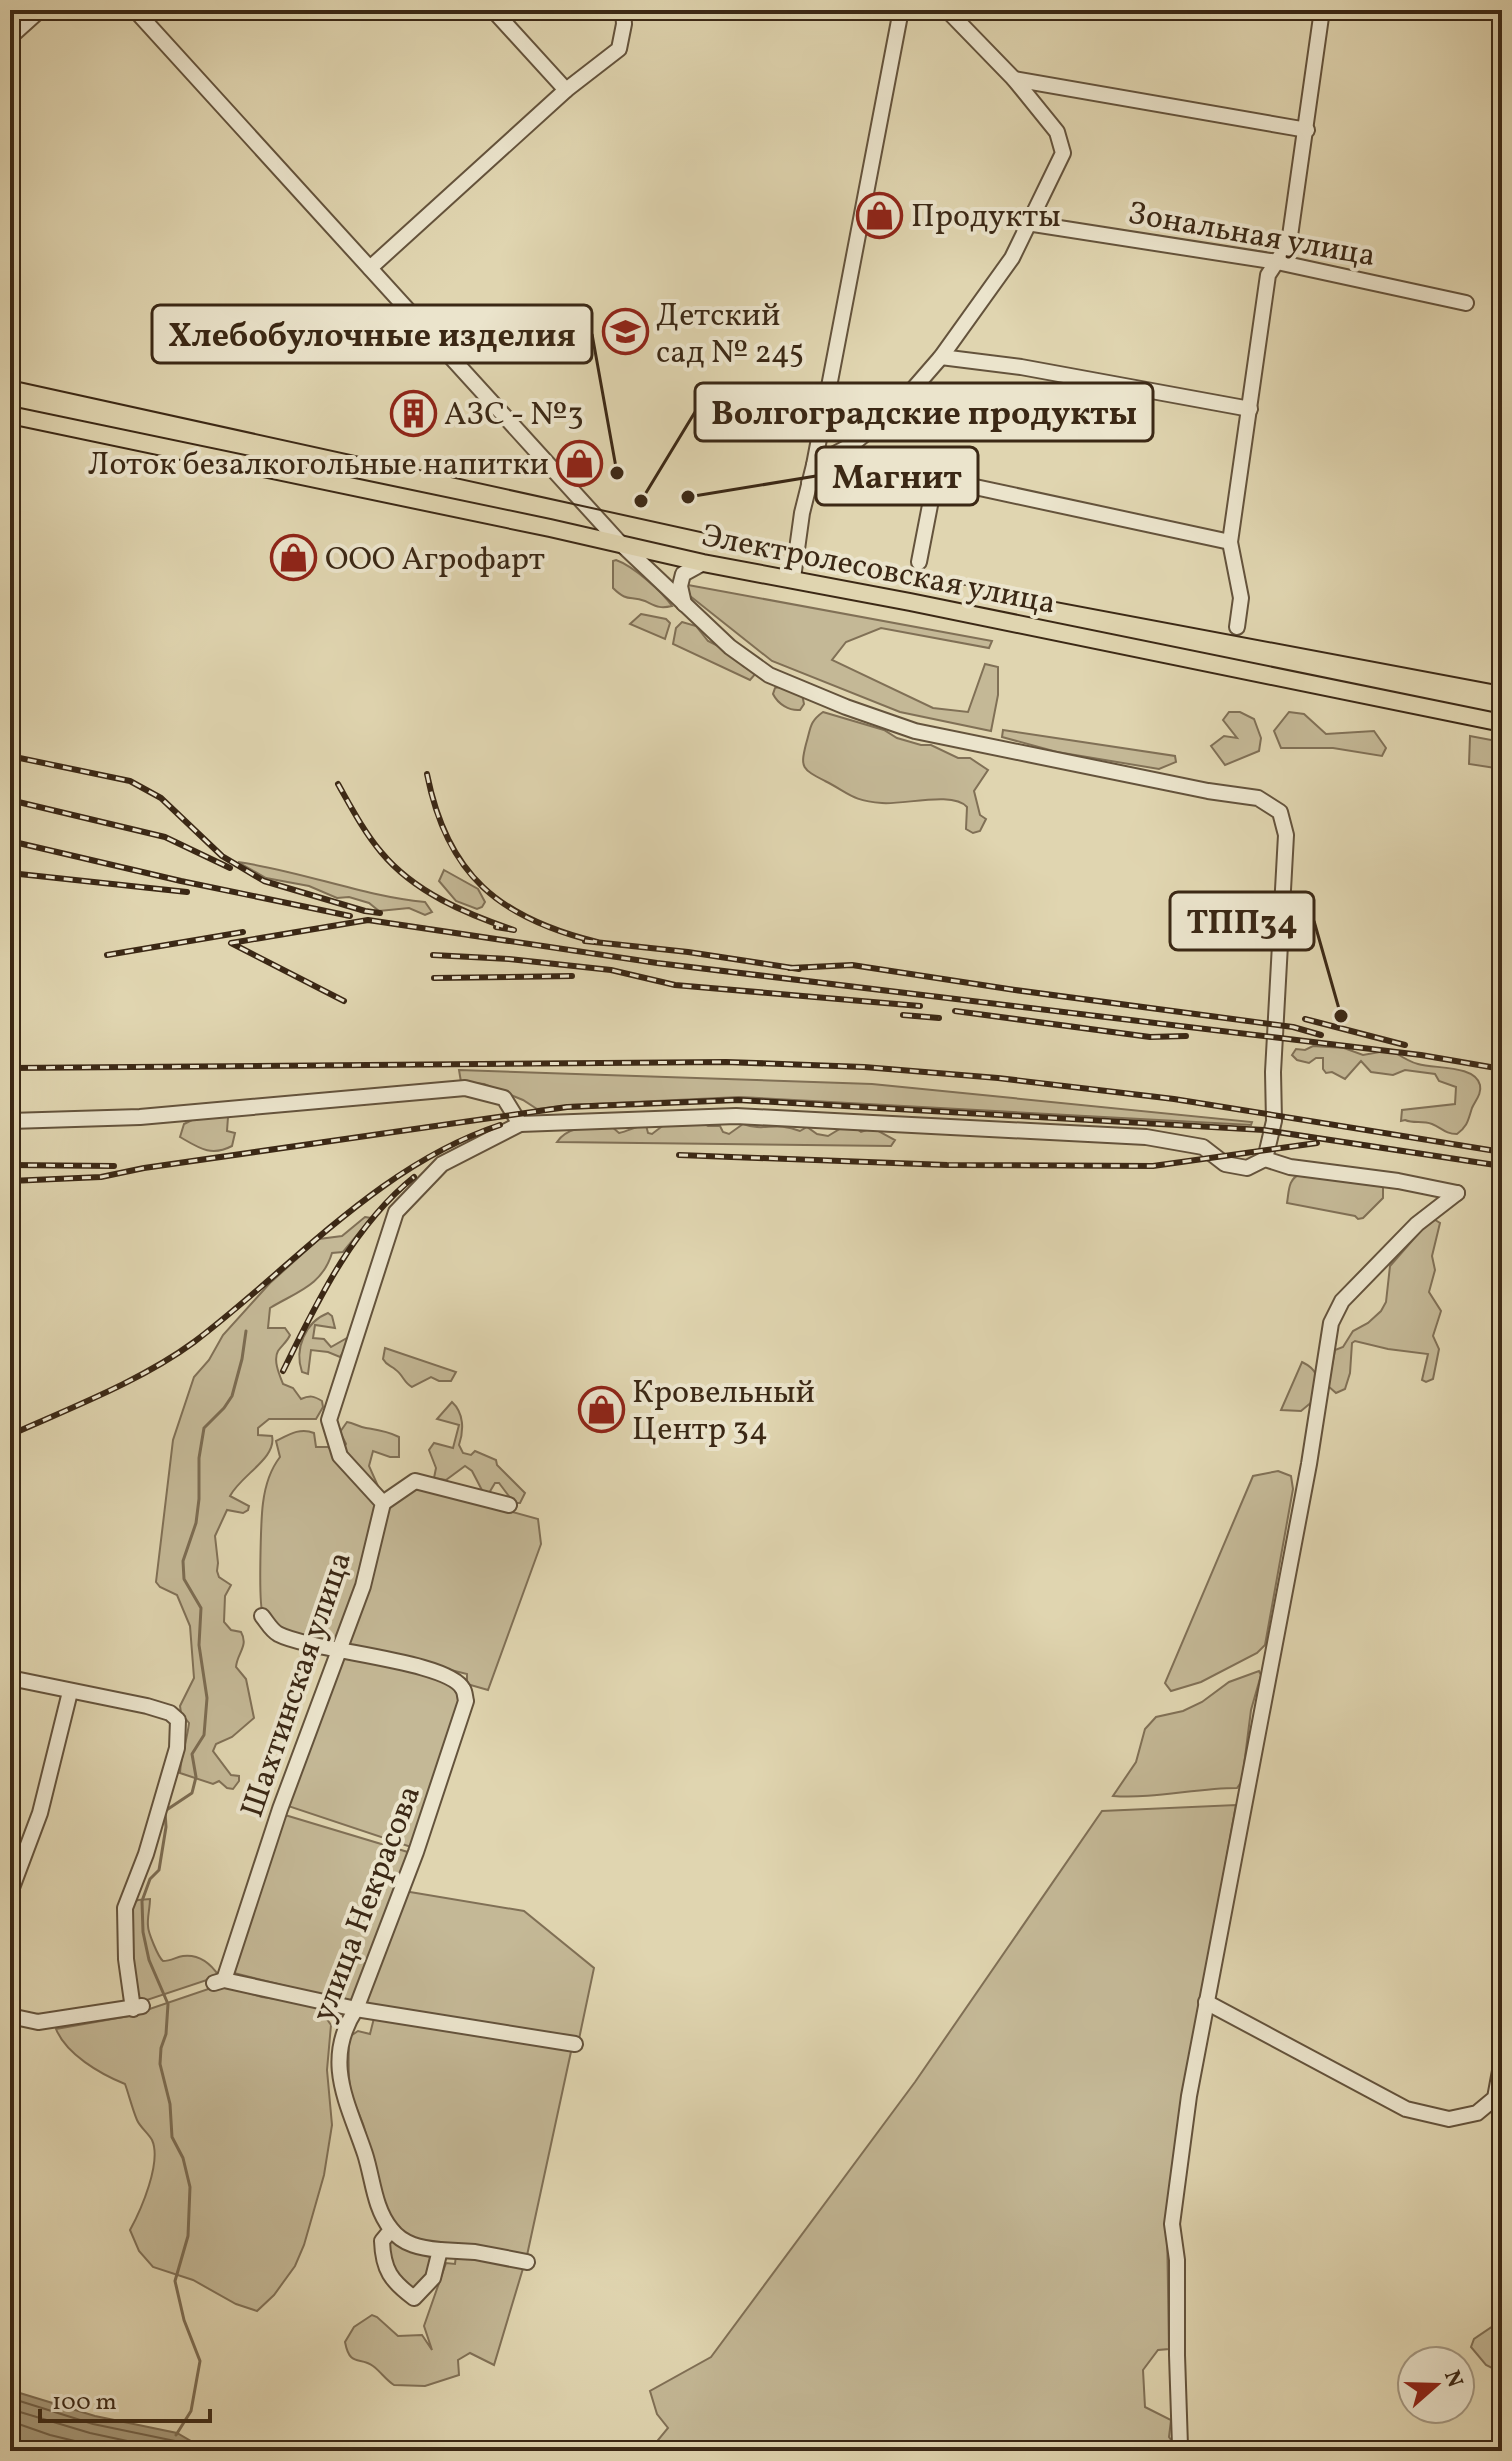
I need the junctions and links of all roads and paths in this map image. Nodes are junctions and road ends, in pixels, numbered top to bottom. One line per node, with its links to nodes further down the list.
1 (40, 10): 8 (street)
2 (135, 10): 14 (street)
3 (493, 10): 10 (street)
4 (623, 10): 10 (street)
5 (901, 10): 19 (street)
6 (947, 10): 9 (street)
7 (1322, 10): 11 (street)
8 (10, 37)
9 (1014, 79): 11 (street); 12 (street)
10 (566, 90): 14 (street)
11 (1307, 130): 13 (street)
12 (1027, 223): 13 (street, Зональная улица); 16 (street)
13 (1277, 262): 15 (street, Зональная улица); 17 (street)
14 (370, 268): 22 (street)
15 (1466, 303)
16 (941, 357): 17 (street); 19 (street)
17 (1250, 409): 23 (street)
18 (10, 415): 22 (main road, Электролесовская улица)
19 (814, 465): 20 (street)
20 (809, 483): 21 (street); 26 (street)
21 (924, 485): 23 (street); 24 (street)
22 (619, 542): 25 (main road, Электролесовская улица); 27 (street)
23 (1230, 542): 28 (street)
24 (919, 562)
25 (703, 563): 26 (main road, Электролесовская улица); 27 (street)
26 (793, 578): 29 (main road, Электролесовская улица)
27 (684, 605): 32 (street)
28 (1237, 627)
29 (1502, 723)
30 (10, 1121): 31 (street)
31 (520, 1124): 32 (street); 33 (street)
32 (1265, 1159): 40 (street)
33 (383, 1503): 34 (street); 36 (street, Шахтинская улица)
34 (509, 1505)
35 (262, 1616): 36 (street)
36 (338, 1649): 41 (street, улица Некрасова); 41 (street, Шахтинская улица)
37 (10, 1678): 38 (street)
38 (70, 1692): 39 (street); 42 (street)
39 (10, 1893)
40 (1206, 2002): 44 (street); 48 (street)
41 (356, 2009): 43 (street); 45 (street, улица Некрасова)
42 (10, 2016)
43 (575, 2044)
44 (1502, 2060)
45 (391, 2230): 46 (street); 46 (street)
46 (440, 2250): 47 (street)
47 (527, 2262)
48 (1185, 2451)

